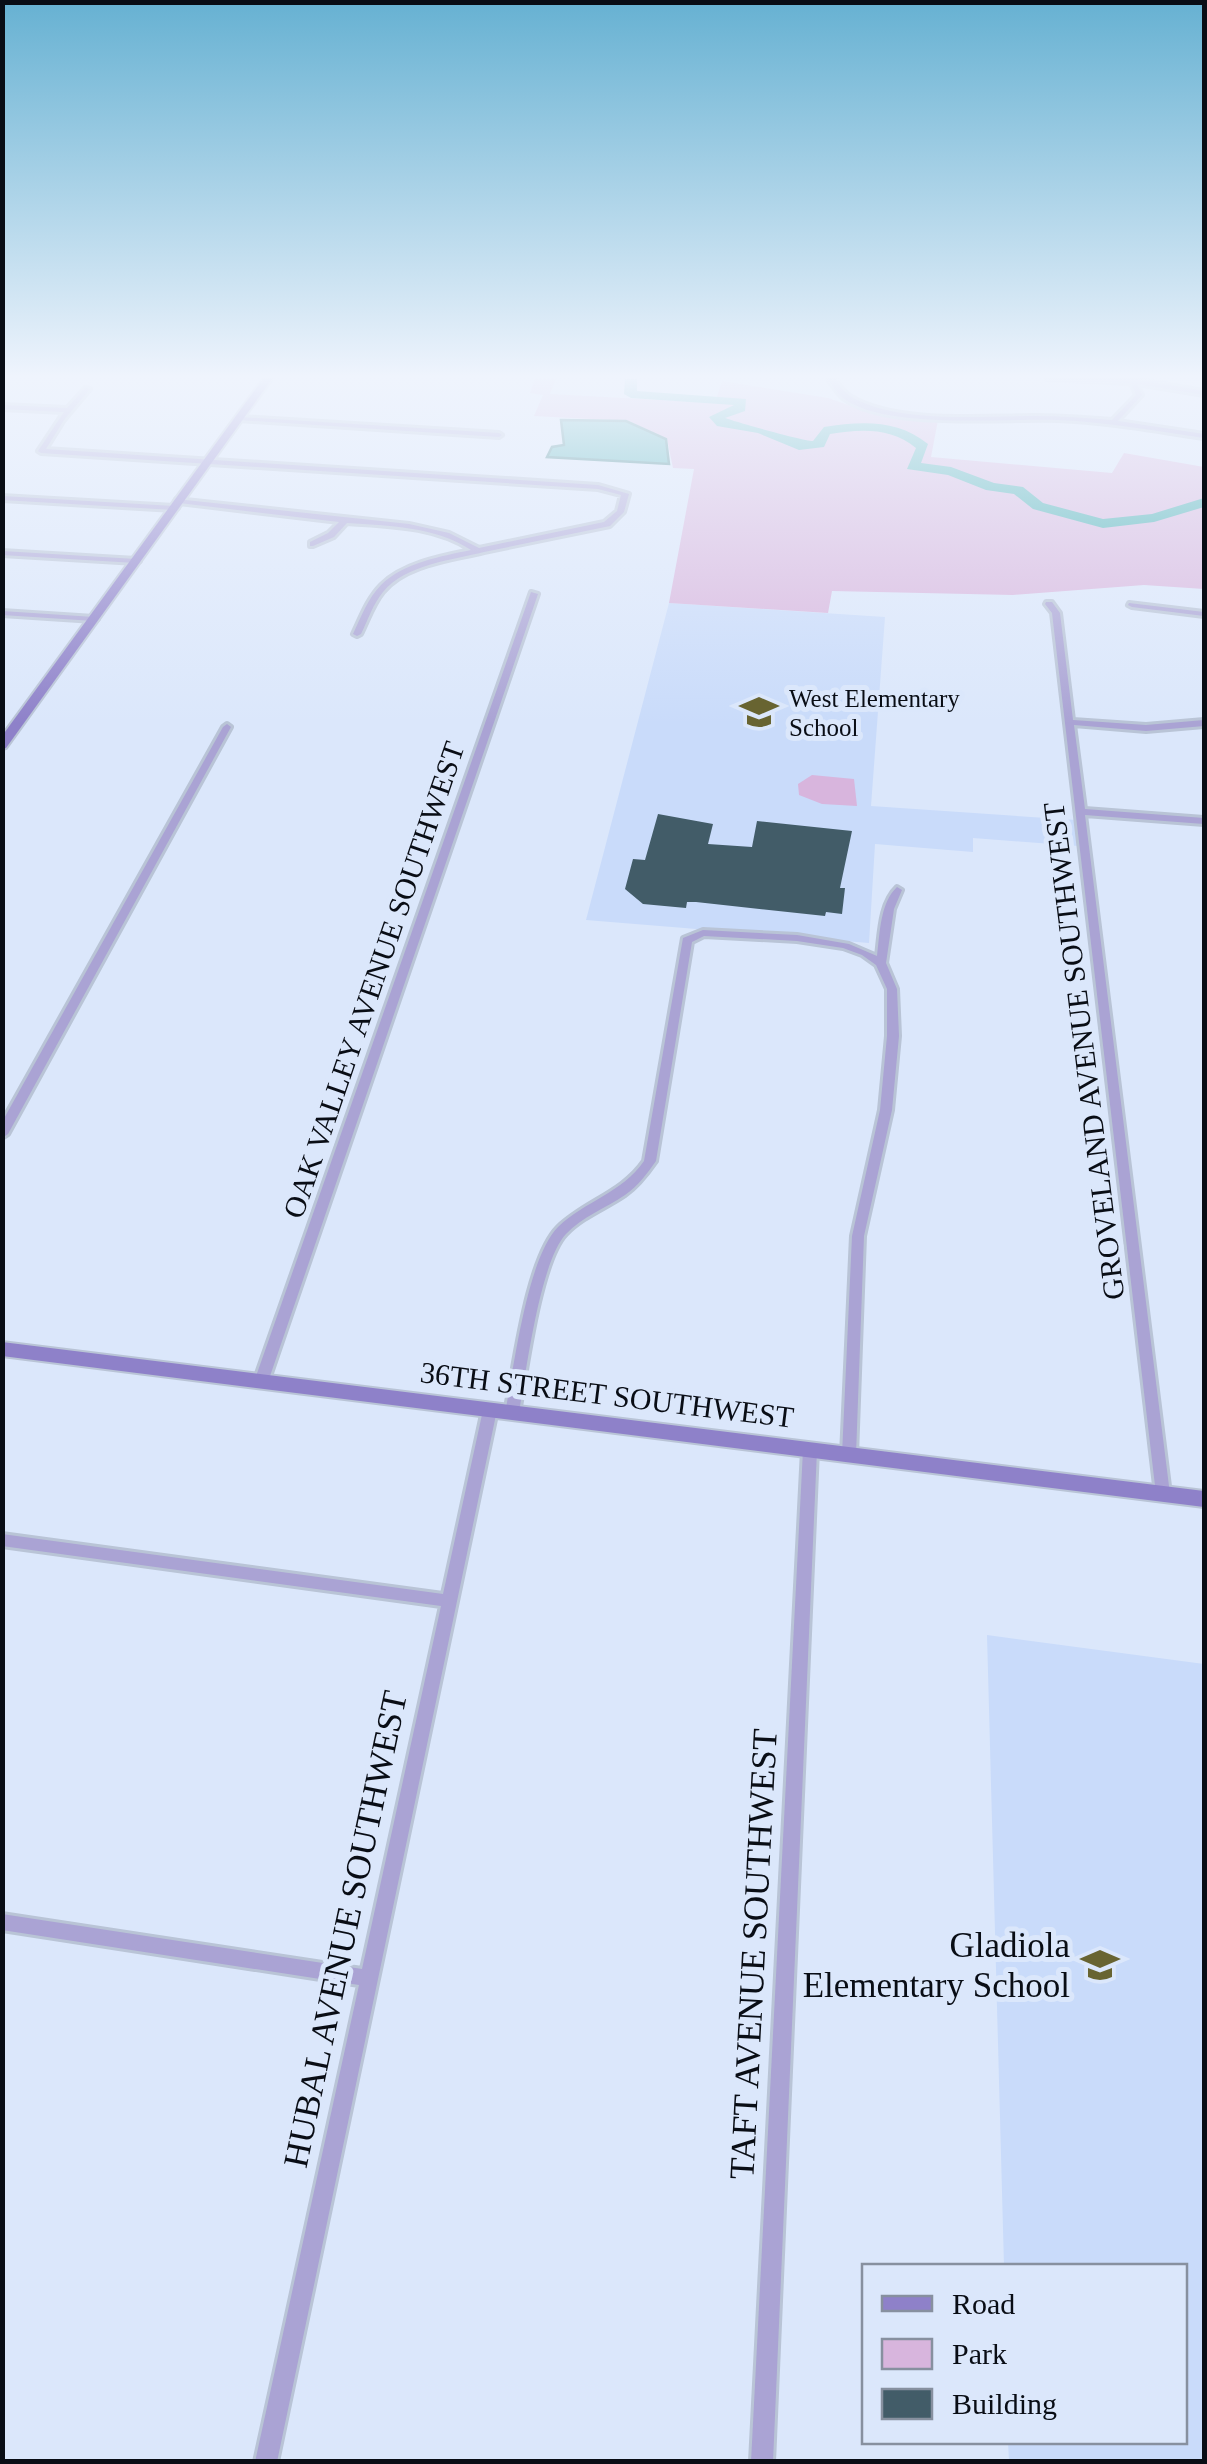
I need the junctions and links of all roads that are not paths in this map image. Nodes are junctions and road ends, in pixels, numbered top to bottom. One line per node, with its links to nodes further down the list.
1 (184, 494): 4 (street)
2 (626, 494): 8 (street)
3 (2, 498): 4 (street)
4 (176, 505): 5 (street); 9 (street)
5 (345, 520): 6 (street); 8 (street)
6 (313, 544)
7 (2, 552): 9 (street)
8 (480, 552): 16 (street)
9 (136, 561): 15 (street)
10 (534, 594): 27 (street, OAK VALLEY AVENUE SOUTHWEST)
11 (1049, 604): 17 (street, GROVELAND AVENUE SOUTHWEST)
12 (1132, 605): 14 (street)
13 (2, 613): 15 (street)
14 (1204, 614)
15 (94, 619): 20 (street)
16 (358, 634)
17 (1070, 722): 18 (street); 21 (street, GROVELAND AVENUE SOUTHWEST)
18 (1204, 724)
19 (227, 727): 25 (street)
20 (2, 745)
21 (1080, 812): 22 (street); 32 (street, GROVELAND AVENUE SOUTHWEST)
22 (1204, 821)
23 (897, 890): 24 (street)
24 (882, 964): 29 (street); 31 (street)
25 (2, 1134)
26 (2, 1349): 27 (street, 36TH STREET SOUTHWEST)
27 (261, 1382): 28 (street, 36TH STREET SOUTHWEST)
28 (490, 1410): 29 (street, 36TH STREET SOUTHWEST); 35 (street, HUBAL AVENUE SOUTHWEST)
29 (512, 1413): 30 (street, 36TH STREET SOUTHWEST)
30 (810, 1450): 31 (street, 36TH STREET SOUTHWEST); 39 (street, TAFT AVENUE SOUTHWEST)
31 (849, 1455): 32 (street, 36TH STREET SOUTHWEST)
32 (1163, 1494): 33 (street, 36TH STREET SOUTHWEST)
33 (1204, 1500)
34 (2, 1540): 35 (street)
35 (450, 1602): 37 (street, HUBAL AVENUE SOUTHWEST)
36 (2, 1922): 37 (street)
37 (366, 1978): 38 (street, HUBAL AVENUE SOUTHWEST)
38 (270, 2461)
39 (762, 2462)

